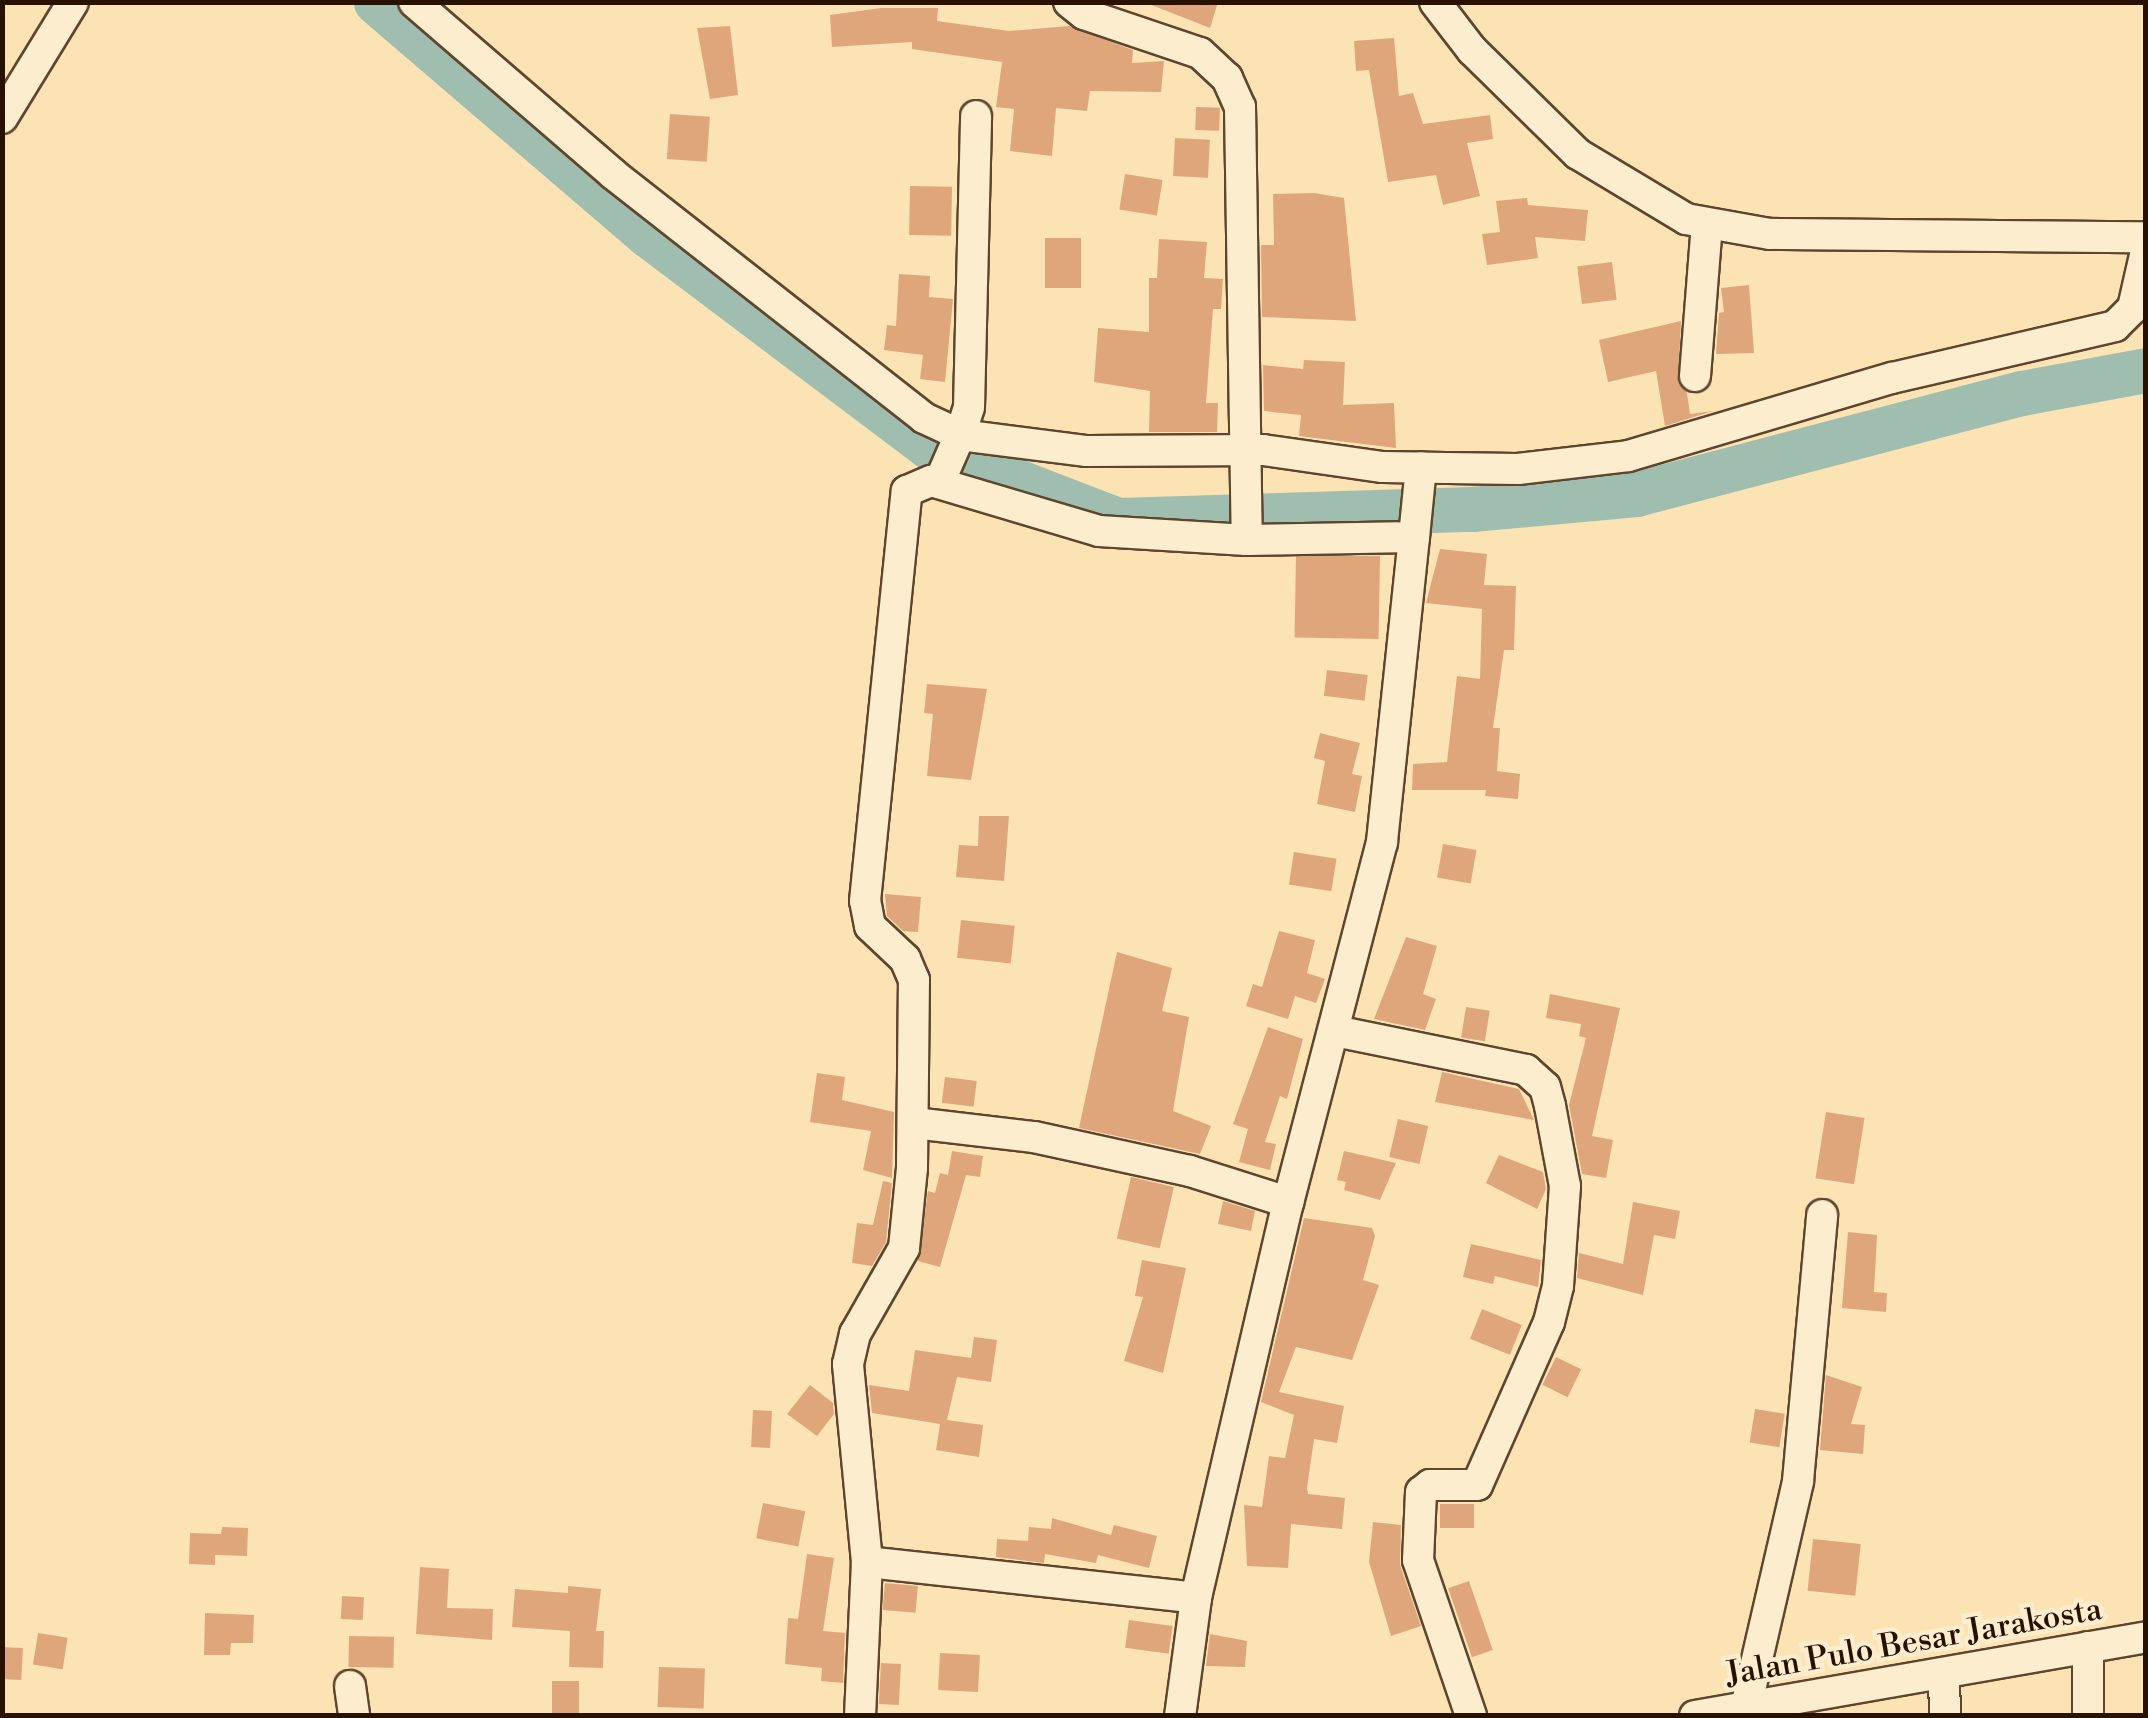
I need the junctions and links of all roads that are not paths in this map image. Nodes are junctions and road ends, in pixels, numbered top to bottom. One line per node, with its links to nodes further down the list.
1 (73, 2): 6 (street)
2 (414, 2): 12 (street)
3 (1434, 2): 7 (street)
4 (1068, 3): 11 (street)
5 (976, 116): 12 (street)
6 (2, 118)
7 (1707, 225): 8 (street); 10 (street)
8 (2146, 237)
9 (2146, 252): 13 (street)
10 (1695, 376)
11 (1246, 449): 12 (street); 13 (street); 15 (street)
12 (950, 459): 15 (street); 17 (street)
13 (1421, 471): 14 (street)
14 (1415, 527): 15 (street); 16 (street)
15 (1247, 534)
16 (1335, 1032): 18 (street); 28 (street)
17 (914, 1123): 18 (street); 20 (street)
18 (1288, 1202): 21 (street)
19 (1822, 1215): 25 (street)
20 (867, 1562): 21 (street); 26 (street)
21 (1196, 1598): 27 (street)
22 (2146, 1637): 23 (street, Jalan Pulo Besar Jarakosta)
23 (2088, 1648): 24 (street, Jalan Pulo Besar Jarakosta); 31 (street)
24 (1944, 1676): 25 (street, Jalan Pulo Besar Jarakosta); 30 (street)
25 (1746, 1707): 29 (street, Jalan Pulo Besar Jarakosta)
26 (860, 1716)
27 (1180, 1716)
28 (1471, 1716)
29 (1695, 1716)
30 (1945, 1716)
31 (2088, 1716)

